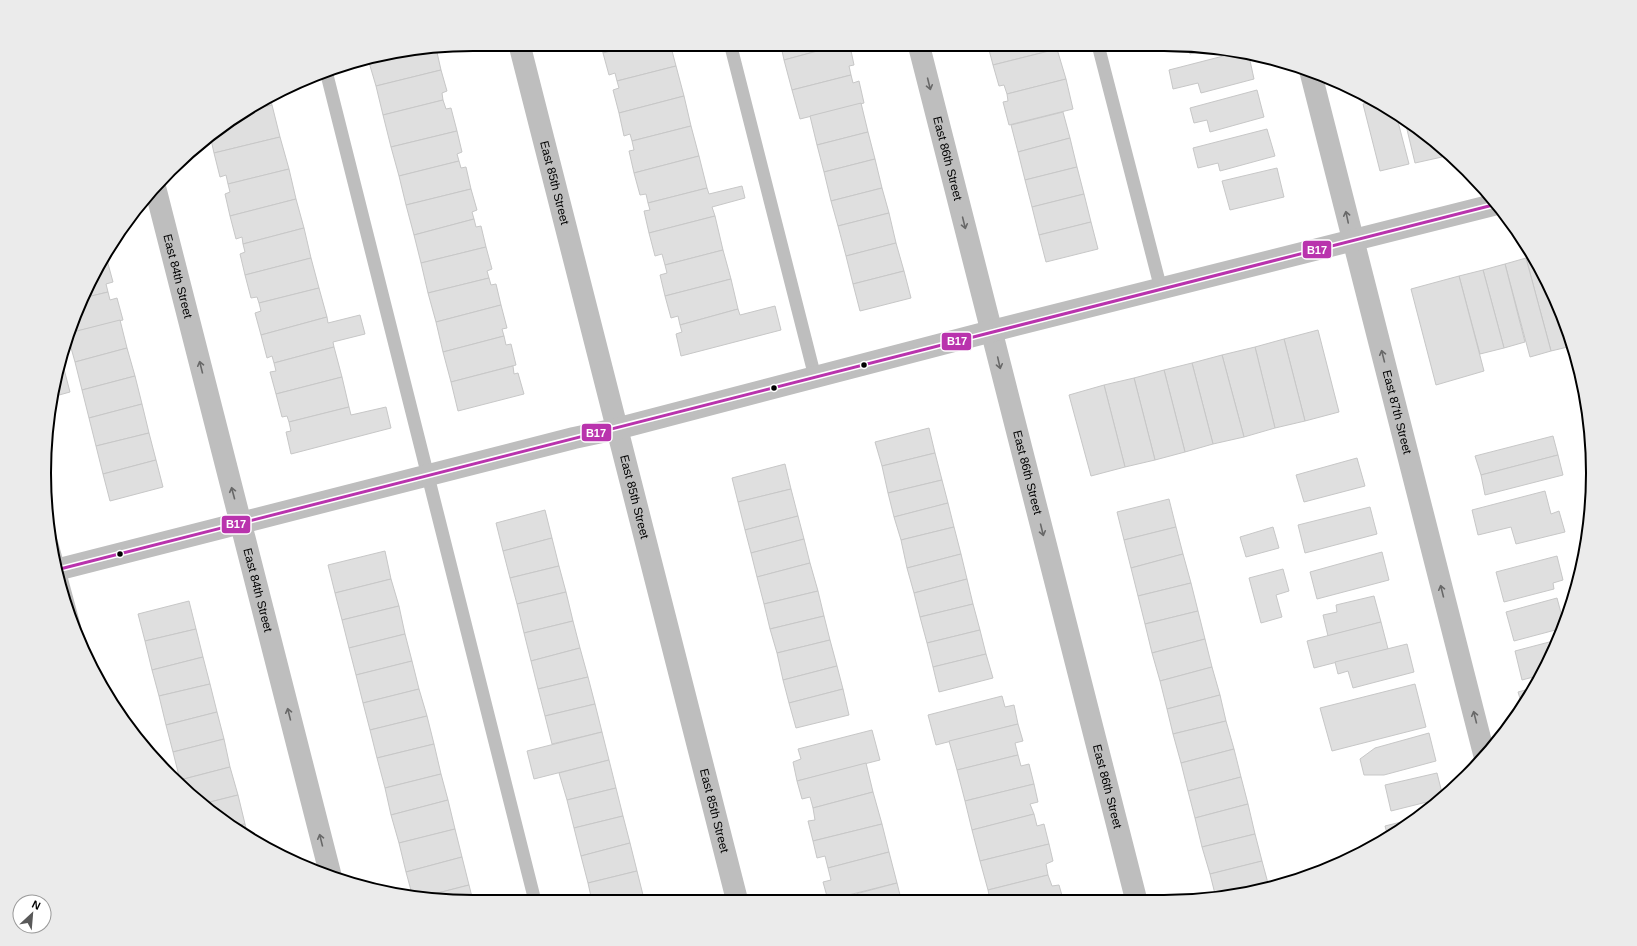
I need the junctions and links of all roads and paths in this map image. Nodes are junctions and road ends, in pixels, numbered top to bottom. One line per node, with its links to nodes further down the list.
1 (521, 51): 13 (street, East 85th Street)
2 (732, 51): 12 (lane)
3 (920, 51): 11 (street, East 86th Street, one-way to 11)
4 (1100, 51): 10 (lane)
5 (327, 77): 14 (lane)
6 (1312, 78): 9 (street, East 87th Street, one-way to 6)
7 (157, 194): 15 (street, East 84th Street, one-way to 7)
8 (1490, 206): 9 (street)
9 (1352, 239): 10 (street); 17 (street, East 87th Street, one-way to 9)
10 (1161, 289): 11 (street)
11 (992, 331): 12 (street); 21 (street, East 86th Street, one-way to 21)
12 (815, 376): 13 (street)
13 (616, 429): 14 (street); 20 (street, East 85th Street)
14 (427, 476): 15 (street); 19 (lane)
15 (241, 523): 16 (street); 18 (street, East 84th Street, one-way to 15)
16 (62, 569)
17 (1483, 749)
18 (329, 870)
19 (533, 895)
20 (736, 895)
21 (1135, 895)

